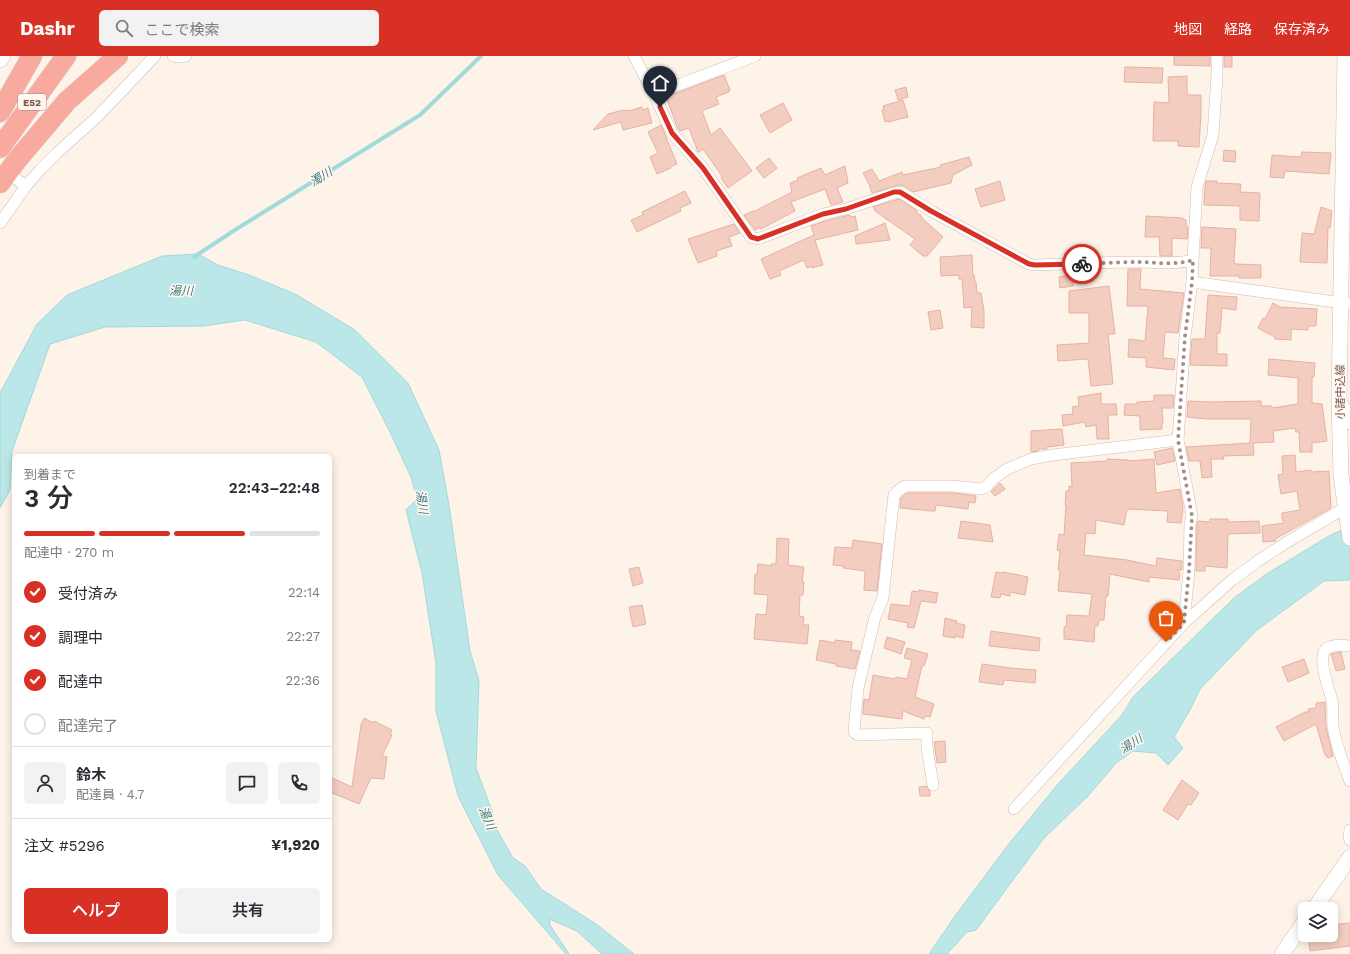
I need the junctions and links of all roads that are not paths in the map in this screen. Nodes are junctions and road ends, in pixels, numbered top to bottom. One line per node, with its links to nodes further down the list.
1 (3, 56): 12 (main road)
2 (32, 56): 14 (highway)
3 (66, 56): 15 (highway, E52)
4 (118, 56): 17 (highway)
5 (156, 56): 18 (street)
6 (173, 56): 7 (street)
7 (186, 56)
8 (634, 56): 13 (street)
9 (755, 56): 13 (street)
10 (1217, 56): 20 (street)
11 (1345, 56): 16 (main road, 小諸中込線)
12 (0, 60)
13 (654, 94): 20 (street)
14 (0, 112)
15 (0, 148)
16 (1346, 170): 22 (main road, 小諸中込線)
17 (6, 179): 18 (street)
18 (26, 186): 19 (street)
19 (0, 223)
20 (1193, 260): 21 (street)
21 (1192, 282): 22 (street); 25 (street)
22 (1346, 304): 23 (main road, 小諸中込線)
23 (1339, 398): 24 (street); 26 (main road, 小諸中込線)
24 (1350, 424)
25 (1178, 440): 28 (street); 31 (street)
26 (1347, 508): 27 (main road, 小諸中込線); 28 (street)
27 (1350, 538)
28 (1184, 623): 32 (street)
29 (1350, 646): 30 (street)
30 (1350, 780)
31 (933, 785)
32 (1014, 809)
33 (1350, 830): 34 (street)
34 (1350, 840)
35 (1350, 857): 36 (main road)
36 (1319, 902)
37 (1298, 931): 38 (main road)
38 (1282, 954)

